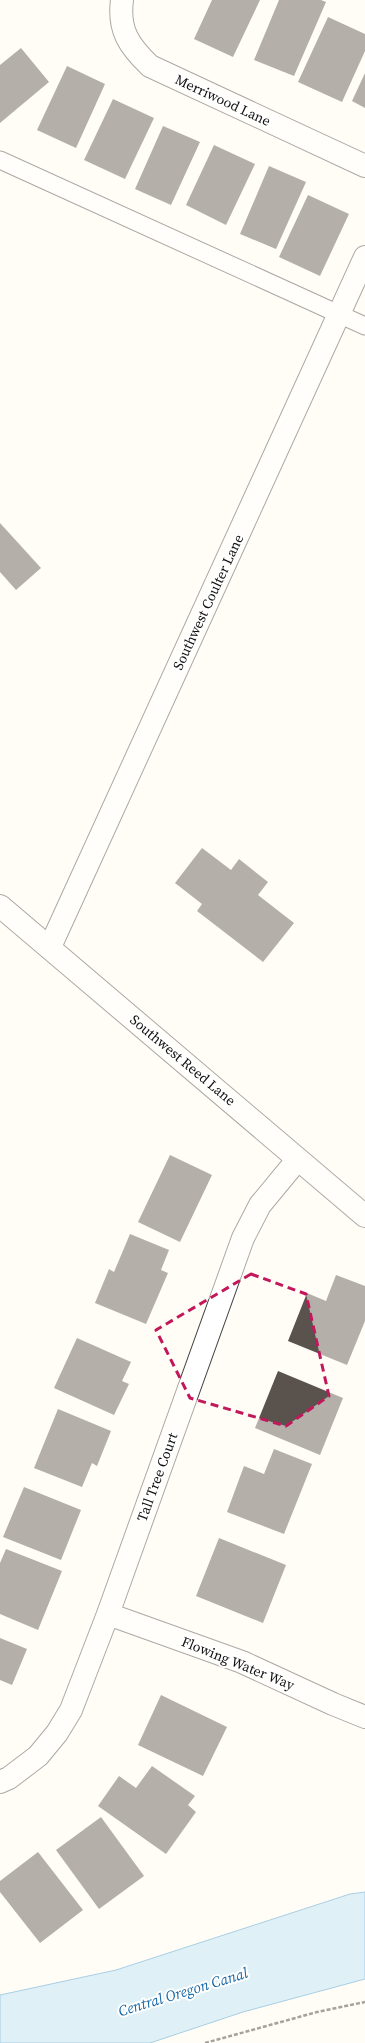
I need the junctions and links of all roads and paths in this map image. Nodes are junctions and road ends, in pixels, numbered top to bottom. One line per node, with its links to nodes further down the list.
1 (122, 0): 3 (street, Merriwood Lane)
2 (0, 160): 5 (lane)
3 (365, 166)
4 (365, 256): 5 (street, Southwest Coulter Lane)
5 (339, 314): 6 (lane); 8 (street, Southwest Coulter Lane)
6 (365, 326)
7 (0, 906): 8 (street, Southwest Reed Lane)
8 (50, 946): 9 (street, Southwest Reed Lane)
9 (298, 1159): 10 (street, Southwest Reed Lane); 11 (street, Tall Tree Court)
10 (365, 1216)
11 (108, 1614): 12 (street, Flowing Water Way); 13 (street, Tall Tree Court)
12 (365, 1717)
13 (0, 1782)
14 (365, 2002): 15 (path)
15 (205, 2043)

